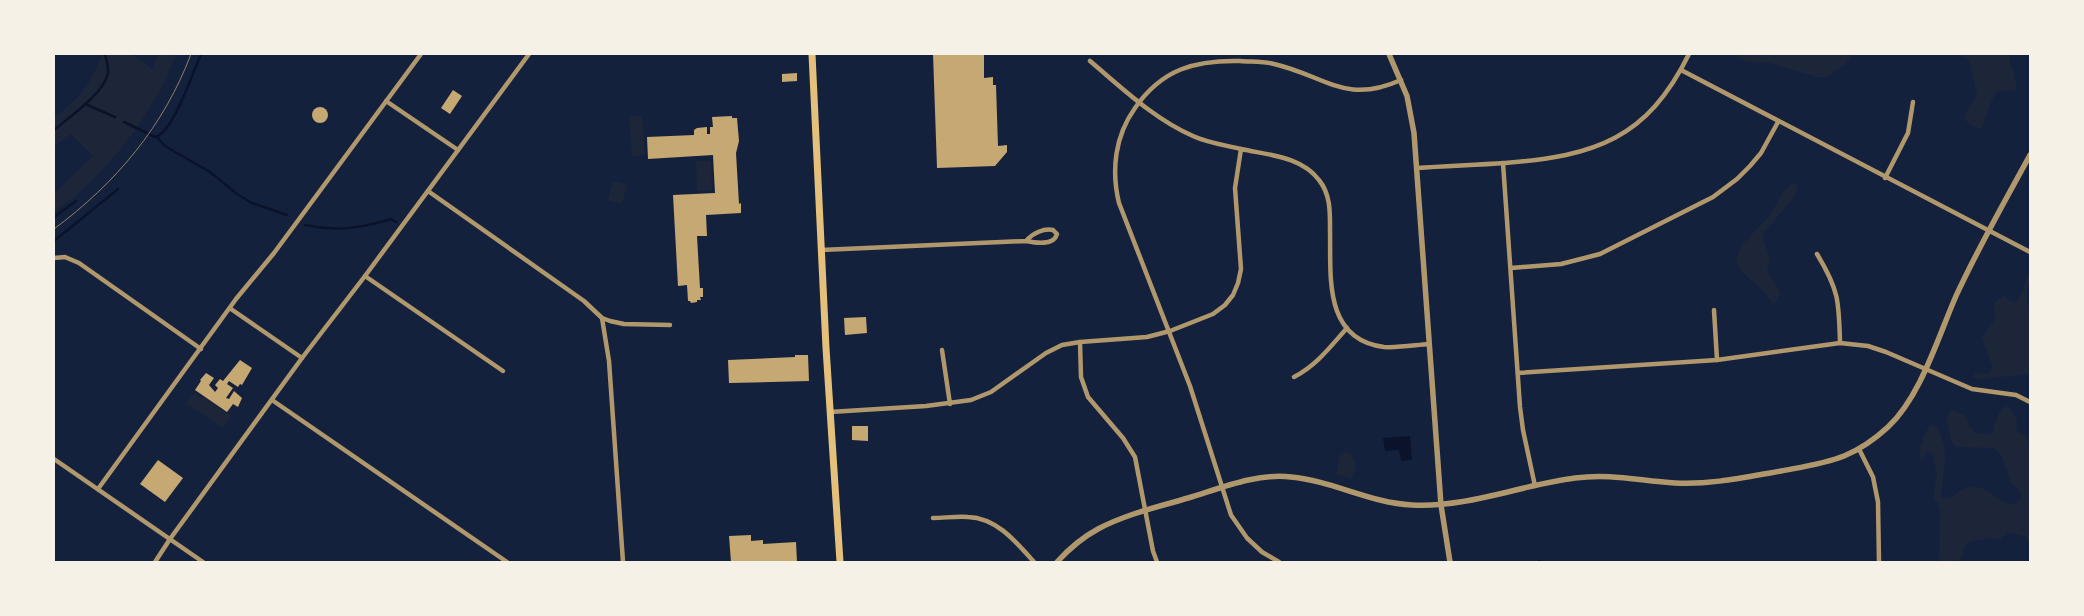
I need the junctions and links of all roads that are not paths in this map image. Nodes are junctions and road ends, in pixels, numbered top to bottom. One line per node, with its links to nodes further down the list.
1 (421, 54): 9 (street)
2 (529, 54): 14 (street)
3 (812, 54): 22 (main road)
4 (1389, 54): 8 (street)
5 (1690, 54): 7 (street)
6 (1090, 61): 10 (street)
7 (1681, 70): 12 (street); 16 (street)
8 (1401, 80): 10 (street); 17 (street)
9 (386, 101): 14 (street); 28 (street)
10 (1139, 102): 13 (street); 33 (street)
11 (1913, 102): 18 (street)
12 (1778, 122): 18 (street); 26 (street)
13 (1241, 149): 32 (street); 33 (street)
14 (458, 150): 19 (street)
15 (2030, 155): 20 (street)
16 (1503, 163): 17 (street); 26 (street)
17 (1417, 168): 36 (street)
18 (1885, 178): 20 (street)
19 (428, 191): 27 (street); 30 (street)
20 (1989, 230): 23 (street); 41 (street)
21 (1026, 240): 21 (street); 22 (street)
22 (821, 250): 48 (main road)
23 (2030, 252)
24 (1817, 254): 35 (street)
25 (54, 258): 37 (street)
26 (1511, 268): 43 (street)
27 (365, 276): 39 (street); 42 (street)
28 (231, 309): 37 (street); 39 (street)
29 (1714, 310): 40 (street)
30 (602, 318): 31 (street); 61 (street)
31 (670, 324)
32 (1346, 328): 36 (street); 44 (street)
33 (1170, 331): 34 (street); 52 (street)
34 (1080, 342): 47 (street); 55 (street)
35 (1840, 343): 40 (street); 41 (street)
36 (1429, 344): 54 (street)
37 (201, 349): 53 (street)
38 (942, 350): 47 (street)
39 (302, 358): 45 (street)
40 (1717, 360): 43 (street)
41 (1925, 369): 46 (street); 49 (street)
42 (503, 372)
43 (1518, 373): 51 (street)
44 (1294, 376)
45 (272, 400): 57 (street); 60 (street)
46 (2030, 402)
47 (950, 404): 48 (street)
48 (830, 412): 62 (main road)
49 (1859, 449): 51 (street); 68 (street)
50 (54, 459): 53 (street)
51 (1535, 486): 54 (street)
52 (1223, 487): 54 (street); 55 (street); 66 (street)
53 (98, 489): 57 (street)
54 (1441, 505): 67 (street)
55 (1146, 510): 64 (street); 65 (street)
56 (933, 518): 63 (street)
57 (170, 539): 58 (street); 59 (street)
58 (155, 562)
59 (203, 562)
60 (507, 562)
61 (623, 562)
62 (840, 562)
63 (1034, 562)
64 (1057, 562)
65 (1156, 562)
66 (1279, 562)
67 (1450, 562)
68 (1879, 562)

